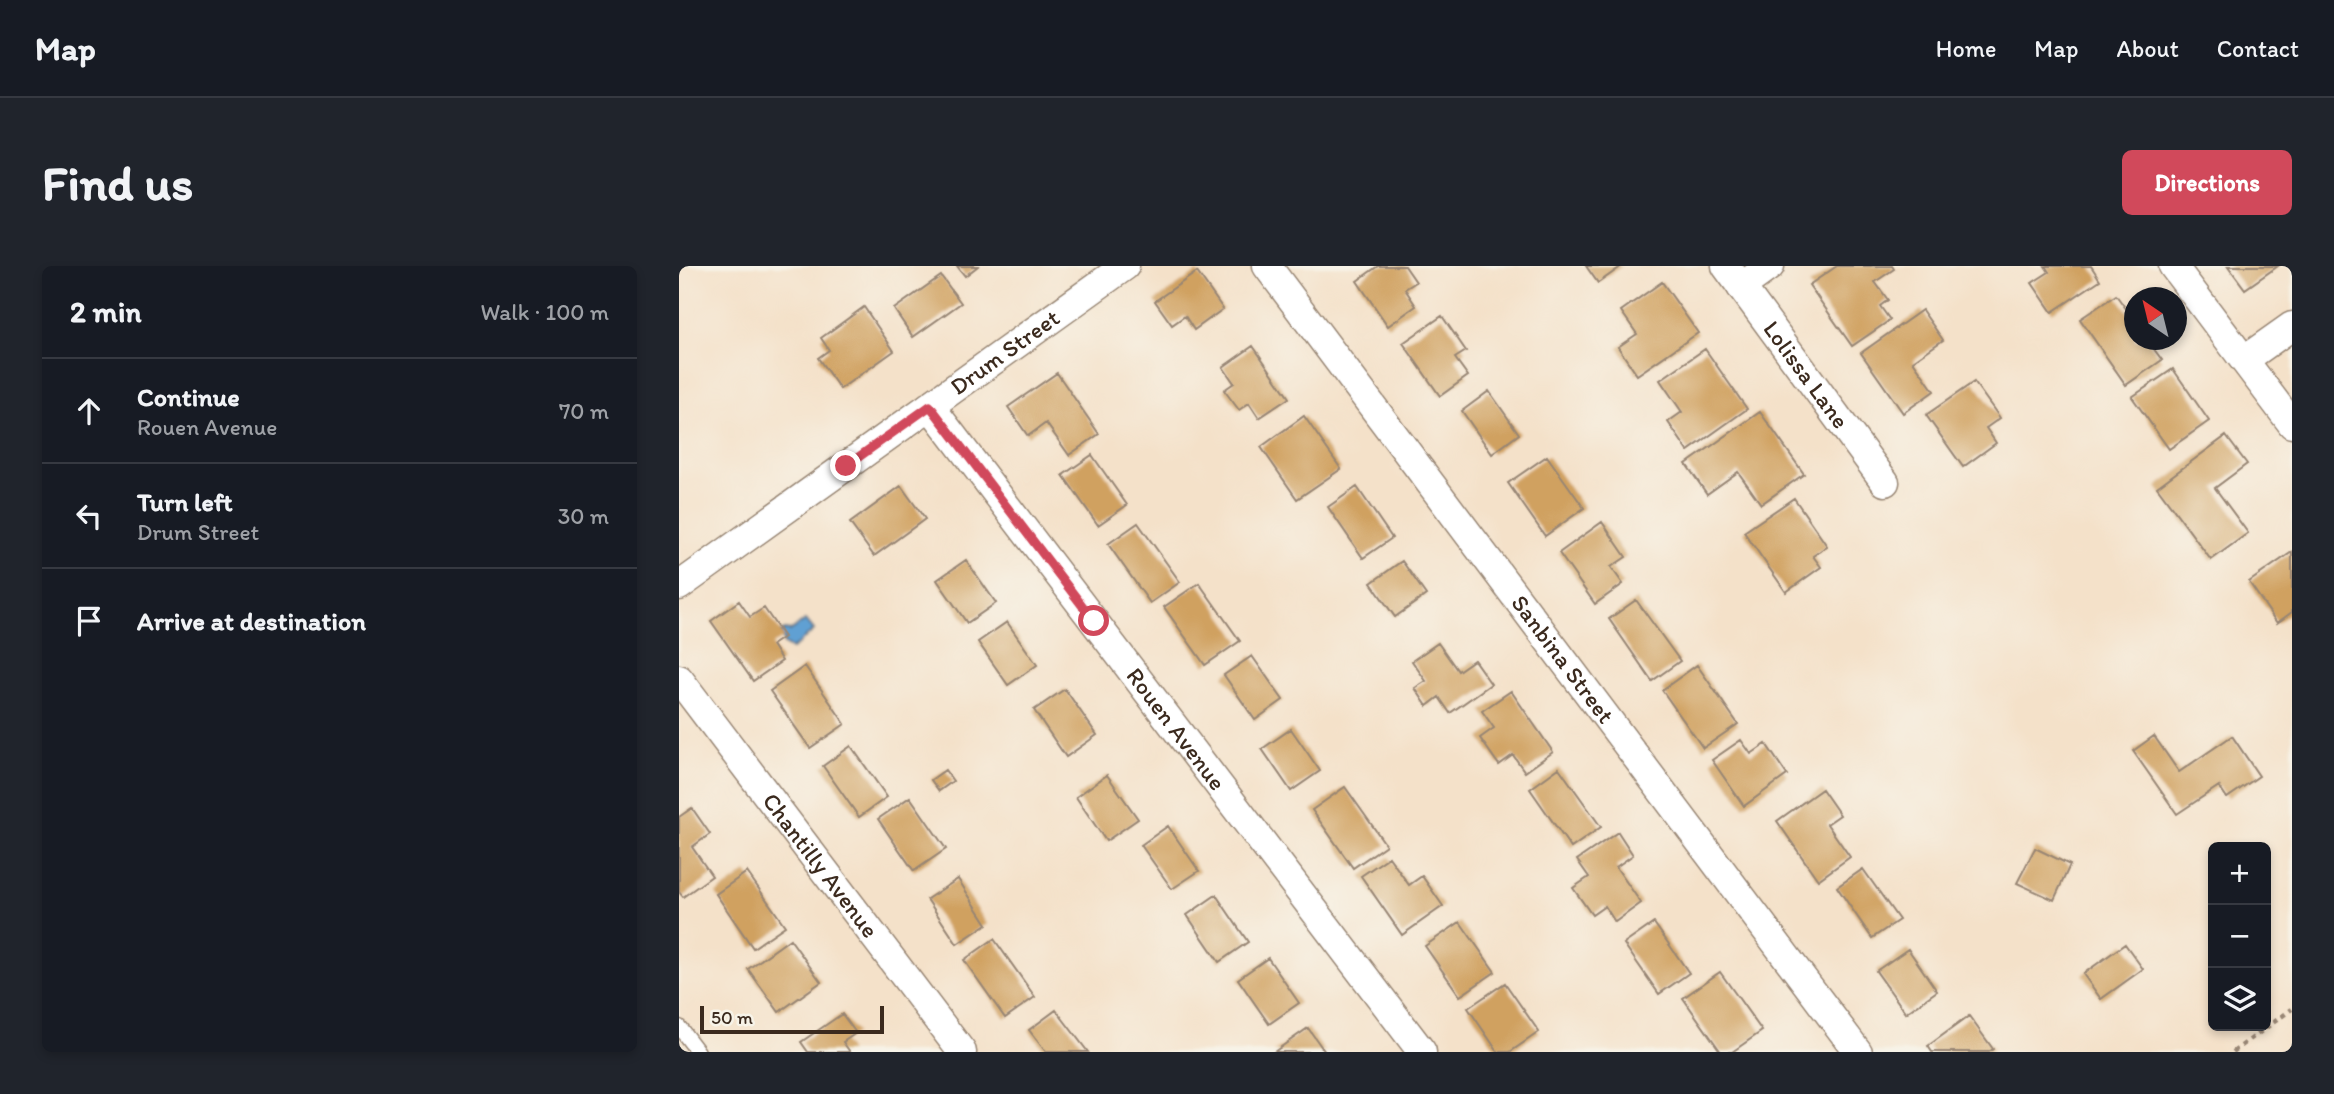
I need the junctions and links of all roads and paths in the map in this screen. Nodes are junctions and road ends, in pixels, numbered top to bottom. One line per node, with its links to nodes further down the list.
1 (1125, 266): 8 (street, Drum Street)
2 (1267, 266): 18 (street, Sanbina Street)
3 (1770, 266): 5 (street)
4 (2173, 266): 7 (street)
5 (1734, 276): 10 (street, Lolissa Lane)
6 (2292, 326): 7 (street)
7 (2244, 360): 9 (street)
8 (930, 406): 11 (street, Drum Street); 17 (street, Rouen Avenue)
9 (2292, 424)
10 (1885, 482)
11 (679, 586)
12 (679, 679): 16 (street, Chantilly Avenue)
13 (2292, 1009): 19 (path)
14 (679, 1027): 15 (lane)
15 (697, 1052)
16 (962, 1052)
17 (1422, 1052)
18 (1859, 1052)
19 (2233, 1052)

